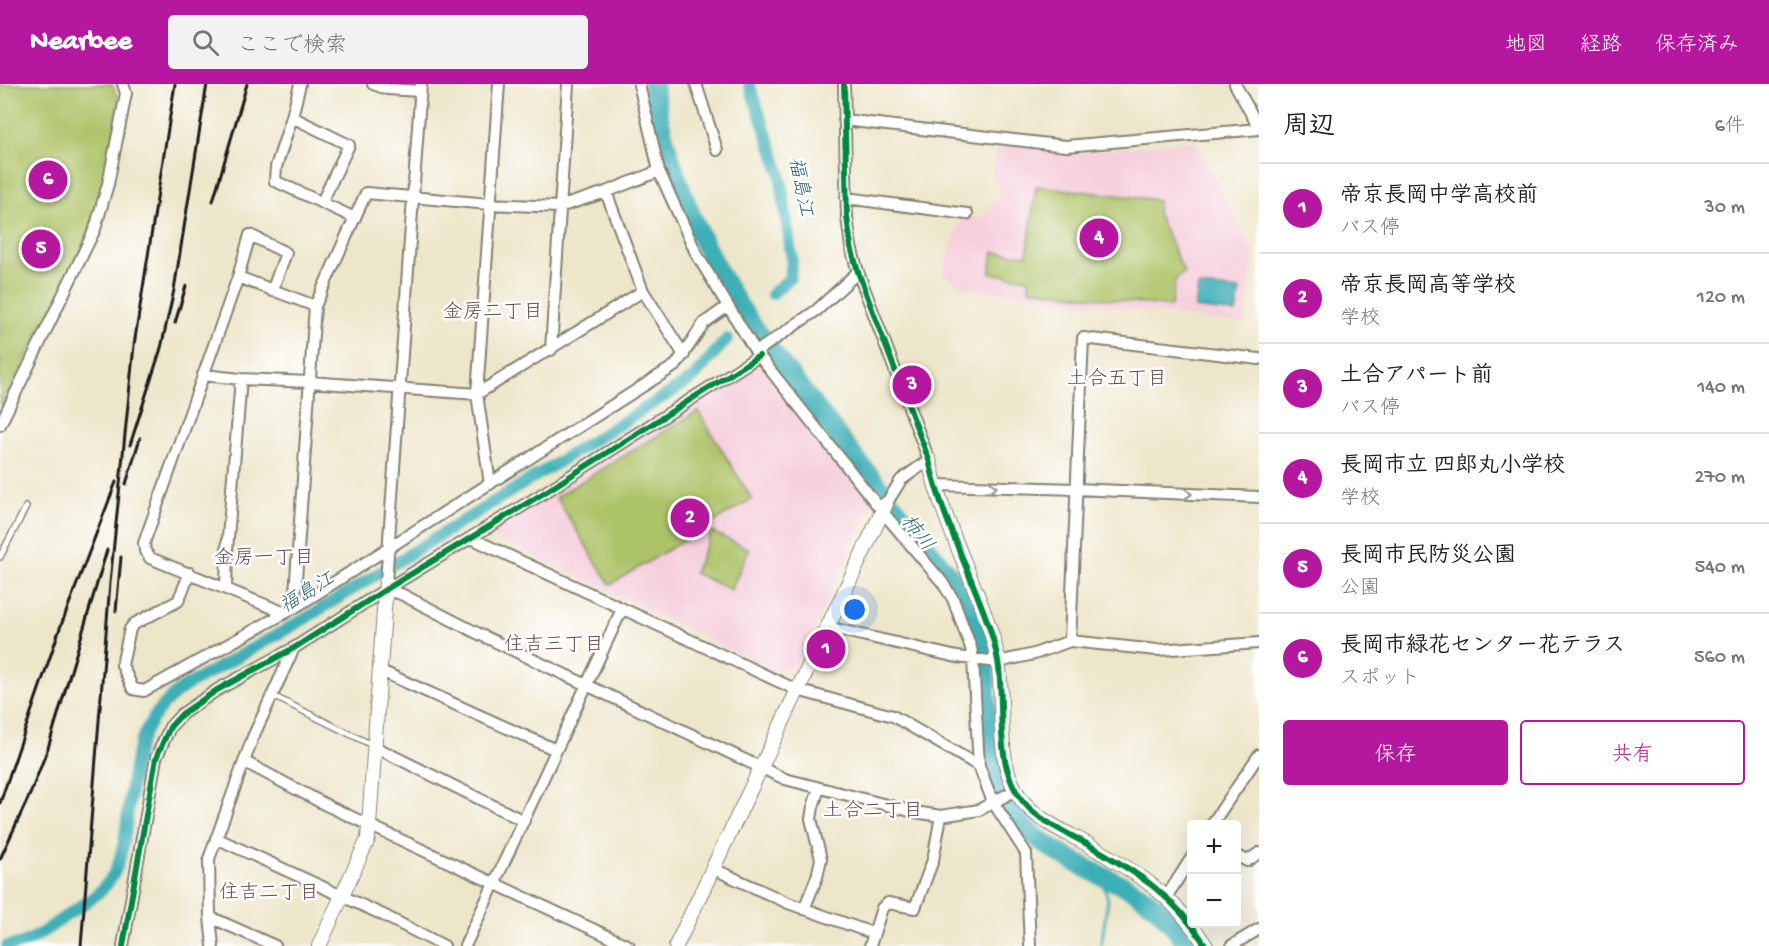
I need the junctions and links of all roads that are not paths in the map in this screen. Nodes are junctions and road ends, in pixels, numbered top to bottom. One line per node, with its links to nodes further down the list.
1 (123, 84): 39 (street)
2 (300, 84): 11 (street)
3 (499, 84): 20 (street)
4 (568, 84): 21 (street)
5 (639, 84): 15 (street)
6 (696, 84): 14 (street)
7 (844, 84): 12 (street)
8 (1235, 84): 13 (street)
9 (378, 85): 10 (street)
10 (420, 88): 18 (street)
11 (292, 117): 19 (street); 19 (street)
12 (843, 120): 13 (street); 17 (street)
13 (1259, 129)
14 (717, 150)
15 (659, 171): 16 (street); 29 (street)
16 (606, 192): 21 (street); 27 (street)
17 (846, 198): 22 (street); 24 (street)
18 (412, 199): 20 (street); 23 (street); 37 (street)
19 (322, 202): 23 (street)
20 (489, 204): 21 (street); 38 (street)
21 (559, 207): 30 (street)
22 (967, 214)
23 (355, 218): 28 (street)
24 (858, 272): 31 (street); 40 (street)
25 (238, 277): 26 (street); 26 (street); 34 (street)
26 (272, 291): 28 (street)
27 (643, 291): 30 (street); 32 (street)
28 (315, 306): 36 (street)
29 (728, 306): 31 (street); 32 (street)
30 (550, 350): 38 (street)
31 (758, 352): 46 (street); 47 (street)
32 (684, 356): 41 (street)
33 (1259, 359): 43 (street)
34 (203, 375): 35 (street); 50 (street)
35 (241, 379): 36 (street); 52 (street)
36 (309, 382): 37 (street); 54 (street)
37 (398, 389): 38 (street); 48 (street)
38 (477, 394): 41 (street)
39 (0, 425)
40 (929, 460): 42 (street); 46 (street)
41 (490, 484): 48 (street)
42 (935, 485): 43 (street, one-way to 43); 60 (street)
43 (1076, 489): 44 (street, one-way to 44); 56 (street)
44 (1259, 497)
45 (26, 507): 49 (lane)
46 (884, 507): 55 (street); 59 (street)
47 (471, 538): 51 (street); 53 (street)
48 (388, 551): 51 (street); 54 (street)
49 (0, 557)
50 (190, 573): 52 (street); 54 (street)
51 (385, 586): 58 (street); 61 (street); 62 (street)
52 (226, 588): 54 (street)
53 (622, 609): 62 (street); 63 (street)
54 (290, 610)
55 (827, 627): 59 (street); 63 (street)
56 (1070, 641): 57 (street); 60 (street)
57 (1259, 643)
58 (294, 648): 64 (street); 90 (street)
59 (973, 659): 60 (street); 69 (street)
60 (998, 662): 72 (street)
61 (381, 671): 65 (street); 66 (street)
62 (587, 686): 66 (street); 70 (street)
63 (796, 690): 69 (street); 70 (street)
64 (273, 696): 65 (lane); 68 (street)
65 (375, 747): 76 (street); 77 (street)
66 (556, 750): 76 (street)
67 (1259, 755): 75 (street)
68 (245, 762): 77 (street); 78 (street)
69 (979, 766): 73 (street)
70 (761, 768): 71 (street); 82 (street)
71 (819, 788): 74 (street); 86 (street)
72 (1013, 792): 73 (street); 85 (street)
73 (995, 801): 74 (street); 99 (street)
74 (941, 816): 89 (street)
75 (1215, 820)
76 (524, 821): 83 (street)
77 (370, 825): 83 (street); 84 (street)
78 (216, 838): 84 (street); 87 (street)
79 (1259, 853): 80 (street)
80 (1241, 858)
81 (1187, 864): 85 (street)
82 (714, 869): 86 (street); 97 (street)
83 (494, 883): 95 (street); 96 (street)
84 (343, 896): 93 (street); 94 (street)
85 (1167, 896): 100 (street)
86 (804, 909): 89 (street)
87 (210, 916): 91 (street); 92 (street)
88 (1259, 929): 101 (street)
89 (872, 933): 98 (street)
90 (123, 946)
91 (213, 946)
92 (275, 946)
93 (319, 946)
94 (444, 946)
95 (465, 946)
96 (629, 946)
97 (676, 946)
98 (870, 946)
99 (1030, 946)
100 (1206, 946)
101 (1231, 946)

